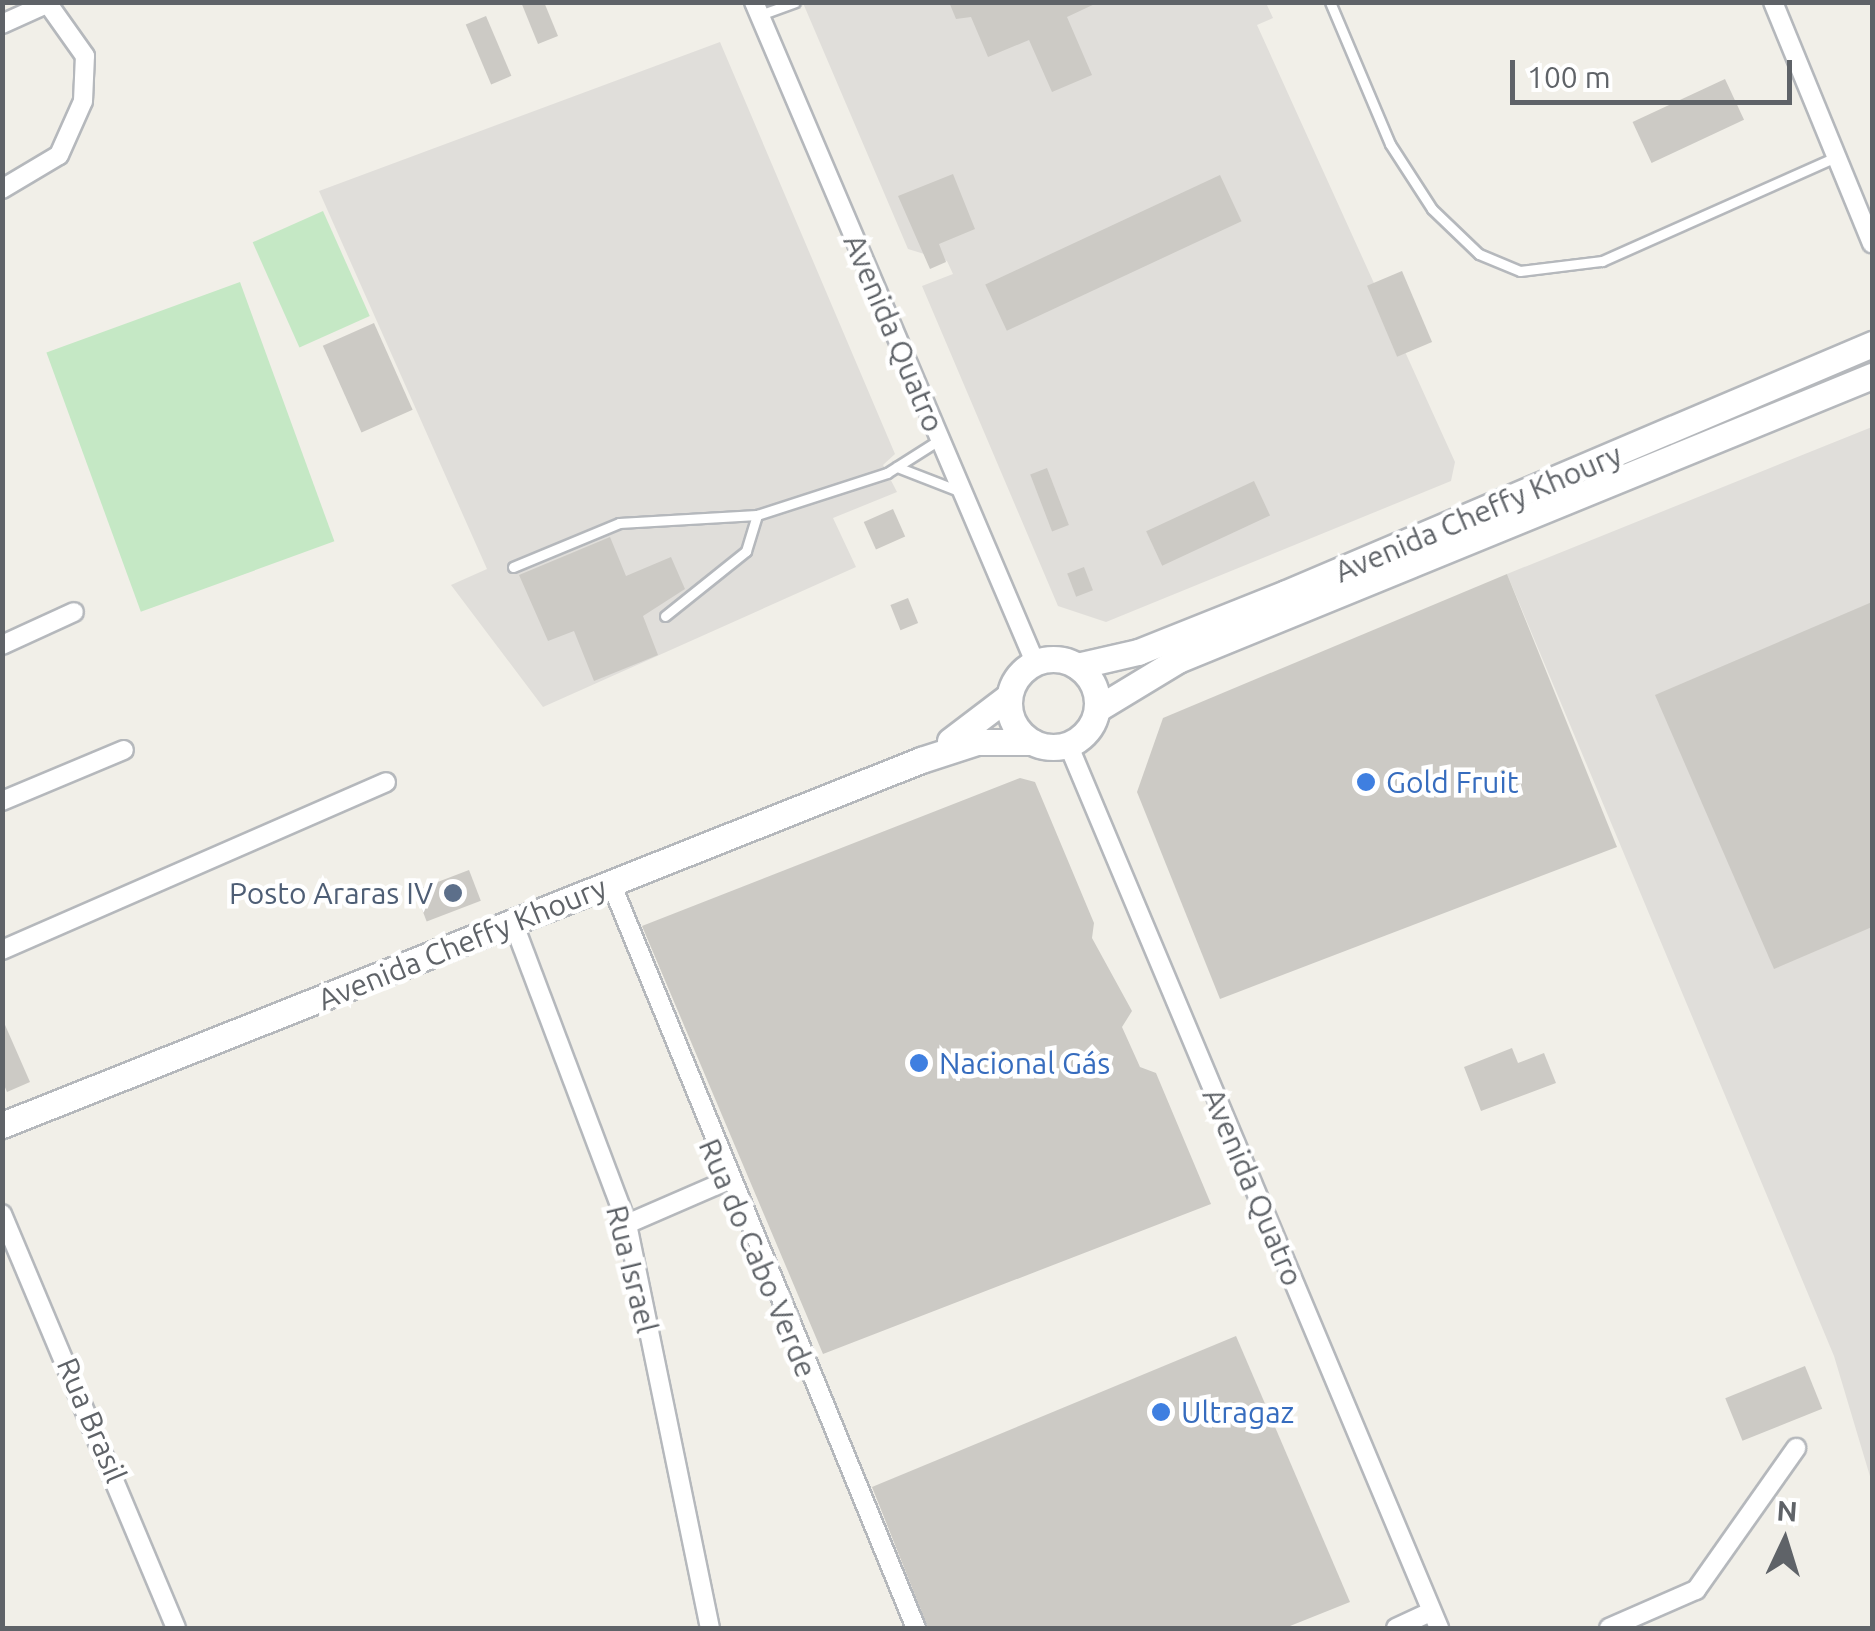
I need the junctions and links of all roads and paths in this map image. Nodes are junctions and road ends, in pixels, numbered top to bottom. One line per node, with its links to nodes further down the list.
1 (796, 2): 5 (lane)
2 (1330, 2): 7 (lane)
3 (1773, 2): 7 (street)
4 (50, 3): 6 (street); 8 (street)
5 (757, 9): 12 (street, Avenida Quatro)
6 (2, 24)
7 (1836, 156): 9 (street)
8 (2, 188)
9 (1872, 243)
10 (1872, 344): 21 (main road, Avenida Cheffy Khoury)
11 (1872, 376): 23 (main road, Avenida Cheffy Khoury)
12 (940, 440): 13 (lane); 14 (street, Avenida Quatro)
13 (897, 466): 14 (lane); 15 (lane)
14 (962, 492): 20 (street, Avenida Quatro)
15 (757, 515): 16 (lane); 18 (lane)
16 (514, 567)
17 (74, 612): 19 (street)
18 (665, 616)
19 (2, 646)
20 (1035, 662): 21 (main road); 22 (main road)
21 (1077, 666): 23 (main road)
22 (1009, 696): 24 (main road); 27 (main road)
23 (1097, 708): 25 (main road)
24 (1032, 742): 25 (main road); 27 (main road)
25 (1068, 744): 38 (street, Avenida Quatro)
26 (124, 750): 29 (street)
27 (920, 760): 30 (main road, Avenida Cheffy Khoury)
28 (386, 782): 32 (street)
29 (2, 801)
30 (611, 884): 31 (main road, Avenida Cheffy Khoury); 34 (street, Rua do Cabo Verde)
31 (513, 922): 33 (main road, Avenida Cheffy Khoury); 36 (street, Rua Israel)
32 (2, 950)
33 (2, 1125)
34 (726, 1182): 36 (street); 41 (street, Rua do Cabo Verde)
35 (2, 1214): 39 (street, Rua Brasil)
36 (627, 1224): 40 (street, Rua Israel)
37 (1796, 1448): 43 (street)
38 (1435, 1620): 42 (street)
39 (176, 1628)
40 (710, 1628)
41 (916, 1628)
42 (1396, 1628)
43 (1609, 1628)

